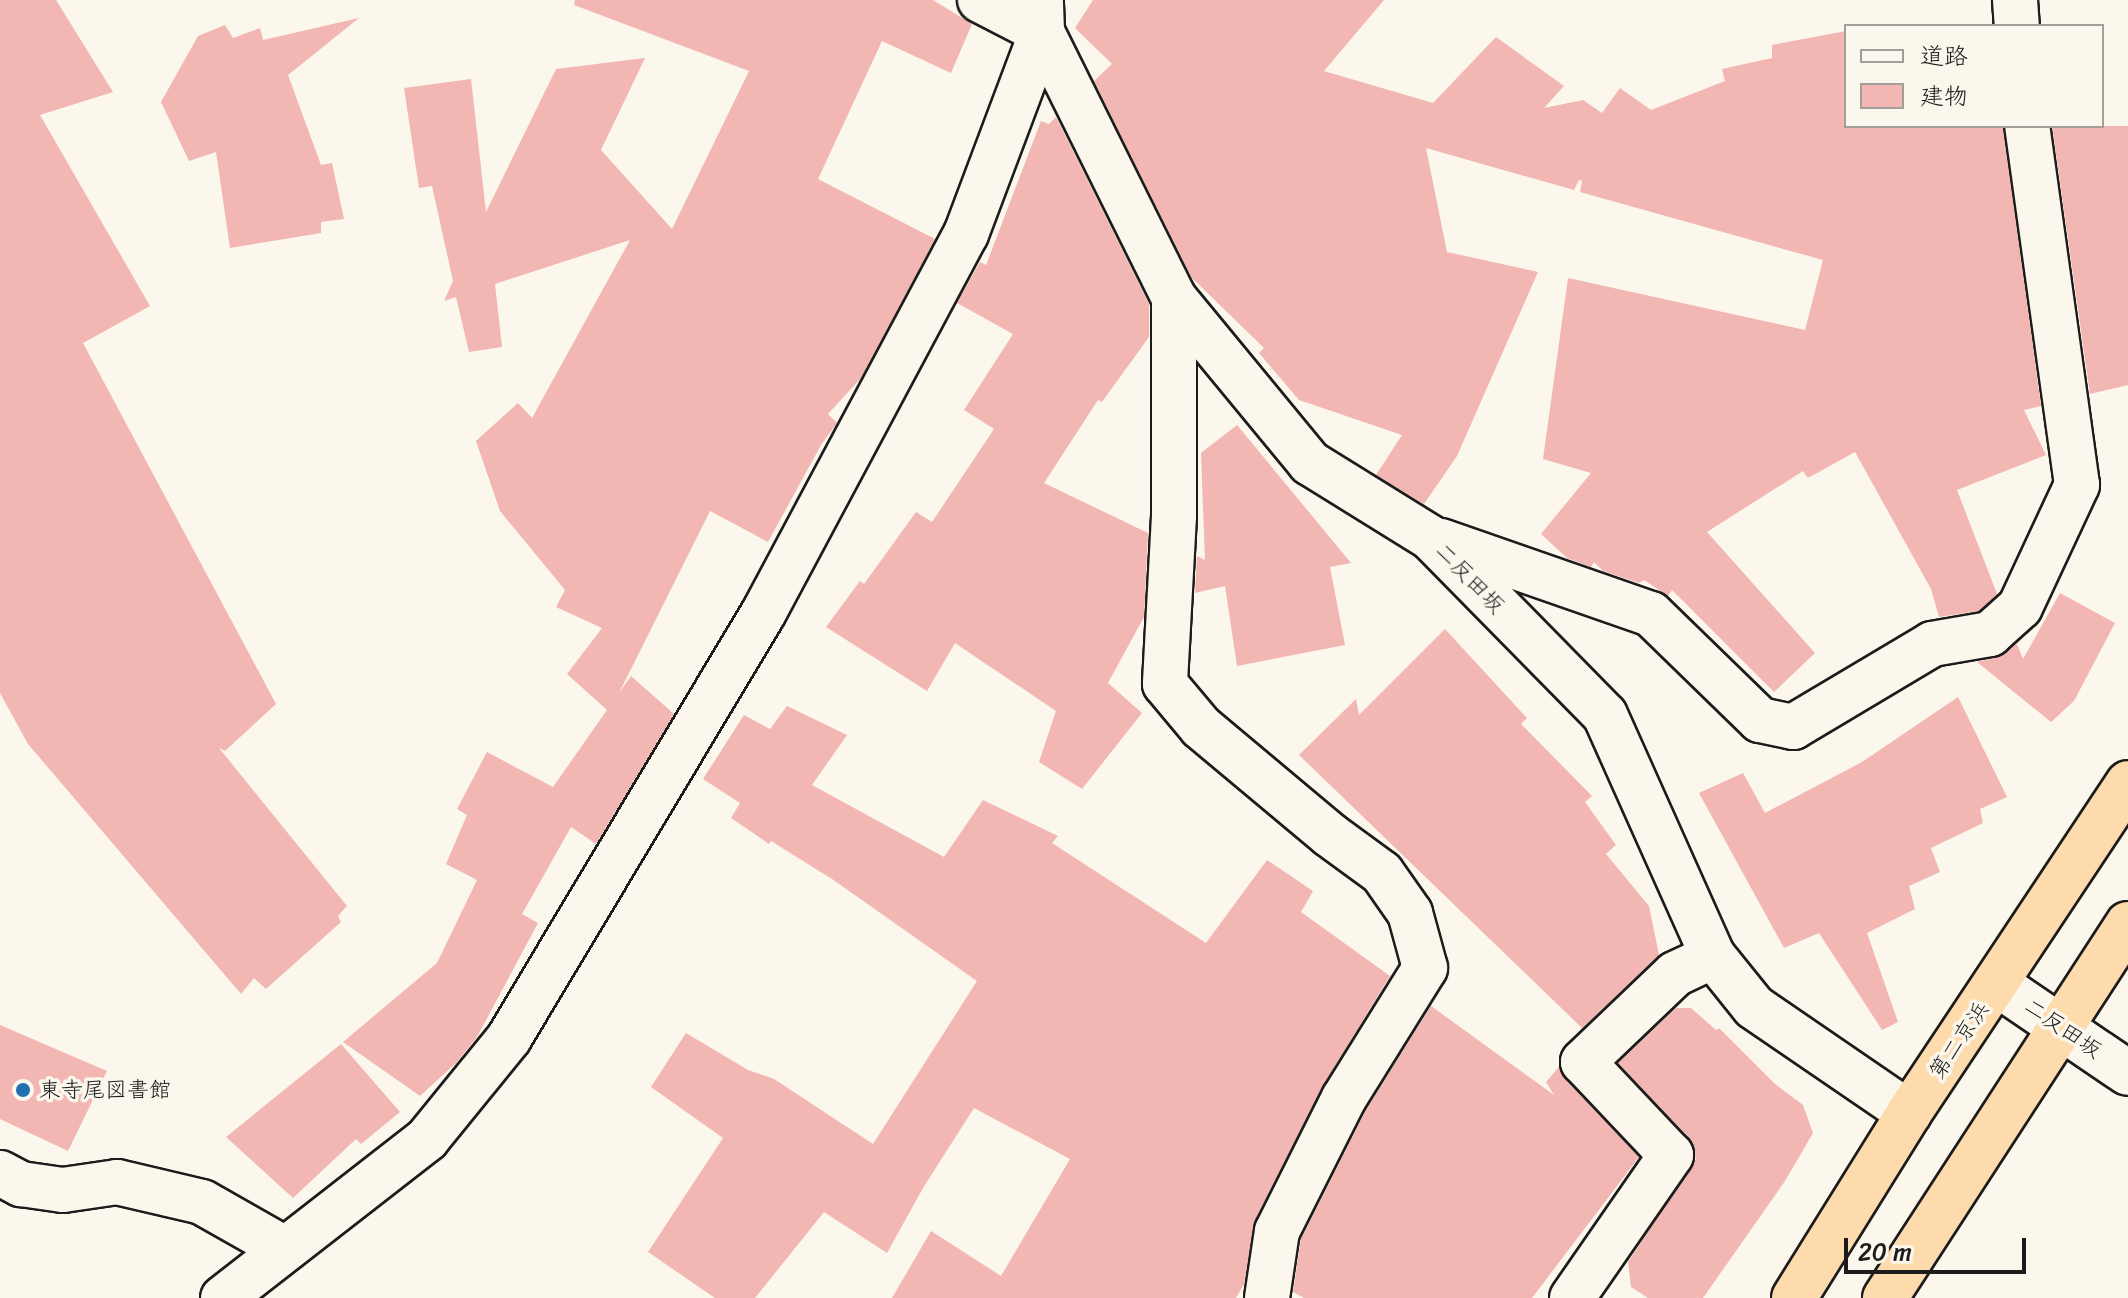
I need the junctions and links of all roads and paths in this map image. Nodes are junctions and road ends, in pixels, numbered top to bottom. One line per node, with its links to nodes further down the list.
1 (980, 0): 3 (street)
2 (2015, 0): 4 (street)
3 (1041, 16): 6 (street, 二反田坂); 16 (street)
4 (2017, 24)
5 (2027, 128): 7 (street)
6 (1174, 298): 7 (street, 二反田坂); 18 (street)
7 (1431, 538): 10 (street, 二反田坂)
8 (2128, 783): 11 (highway, 第二京浜)
9 (2128, 924): 12 (highway)
10 (1713, 956): 14 (street, 二反田坂); 19 (street)
11 (1997, 984): 12 (street, 二反田坂); 14 (highway, 第二京浜)
12 (2060, 1026): 13 (street, 二反田坂); 21 (highway)
13 (2128, 1073)
14 (1909, 1113): 20 (highway, 第二京浜)
15 (0, 1173): 16 (street)
16 (283, 1248): 17 (street)
17 (223, 1298)
18 (1267, 1298)
19 (1572, 1298)
20 (1794, 1298)
21 (1885, 1298)

